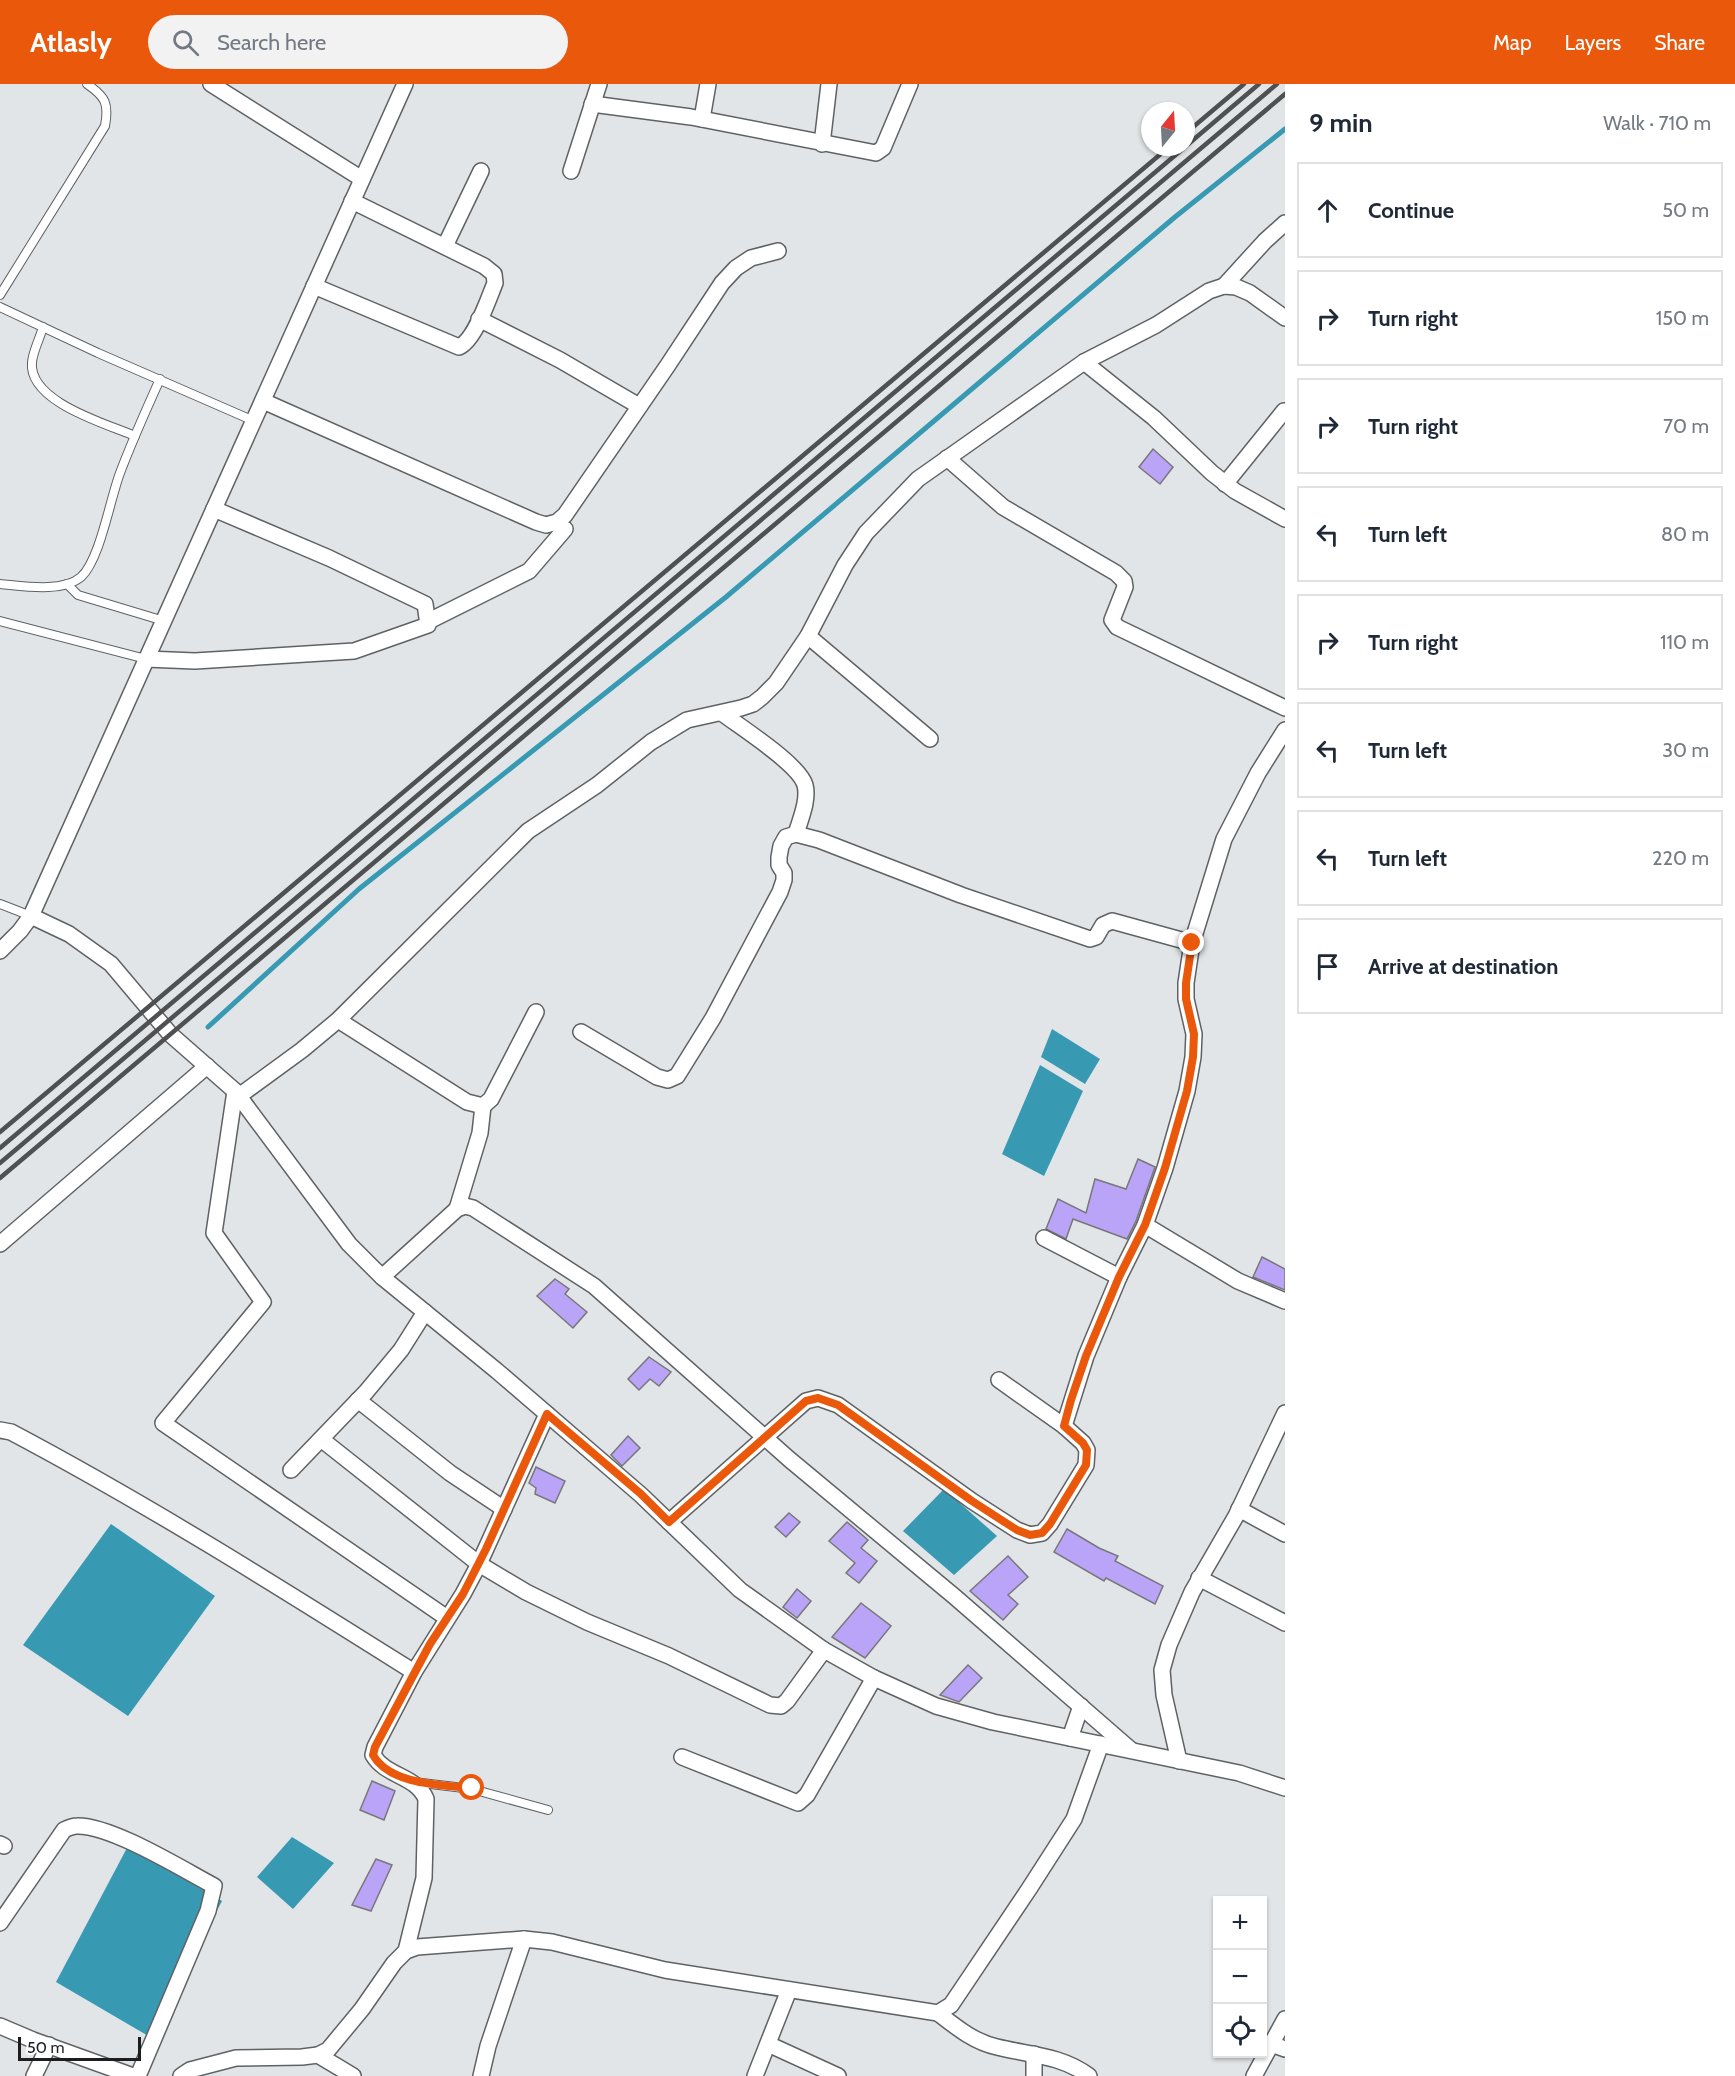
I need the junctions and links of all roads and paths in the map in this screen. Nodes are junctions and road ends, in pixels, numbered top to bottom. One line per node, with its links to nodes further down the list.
1 (87, 84): 20 (lane)
2 (211, 84): 13 (street)
3 (405, 84): 13 (street)
4 (599, 84): 8 (street)
5 (708, 84): 9 (street)
6 (829, 84): 10 (street)
7 (910, 84): 10 (street)
8 (592, 104): 9 (street); 12 (street)
9 (702, 119): 10 (street)
10 (822, 144)
11 (481, 171): 16 (street)
12 (571, 171)
13 (362, 179): 14 (street)
14 (352, 201): 16 (street); 18 (street)
15 (1285, 223): 19 (street)
16 (445, 246): 23 (street)
17 (778, 251): 28 (street)
18 (314, 286): 23 (street); 27 (street)
19 (1224, 286): 22 (street); 25 (street)
20 (0, 295)
21 (0, 307): 24 (lane)
22 (1285, 318)
23 (479, 319): 28 (street)
24 (43, 327): 26 (lane); 31 (lane)
25 (1084, 362): 32 (street); 33 (street)
26 (160, 379): 30 (lane); 31 (lane)
27 (263, 401): 28 (street); 30 (street)
28 (639, 406)
29 (1284, 411): 33 (street)
30 (254, 421): 34 (street)
31 (135, 436): 38 (lane)
32 (947, 458): 42 (street); 44 (street)
33 (1225, 484): 35 (street)
34 (214, 508): 40 (street); 41 (street)
35 (1285, 519)
36 (565, 529): 41 (street)
37 (0, 584): 38 (lane)
38 (67, 584): 40 (lane)
39 (0, 621): 43 (lane)
40 (164, 621): 43 (street)
41 (427, 622): 43 (street)
42 (808, 636): 45 (street); 47 (street)
43 (146, 659): 50 (street)
44 (1285, 708)
45 (722, 712): 48 (street); 54 (street)
46 (1285, 730): 51 (street)
47 (930, 739)
48 (796, 834): 51 (street); 55 (street)
49 (0, 904): 50 (lane)
50 (31, 916): 52 (street); 56 (street)
51 (1192, 943): 60 (street)
52 (0, 951)
53 (536, 1012): 58 (street)
54 (338, 1020): 57 (street); 58 (street)
55 (581, 1032)
56 (207, 1066): 57 (street); 62 (street)
57 (237, 1093): 63 (street); 83 (street)
58 (483, 1106): 59 (street)
59 (457, 1209): 63 (street); 74 (street)
60 (1145, 1225): 64 (street); 65 (street)
61 (1044, 1238): 64 (street)
62 (0, 1244)
63 (382, 1277): 66 (street)
64 (1119, 1277): 71 (street)
65 (1285, 1301)
66 (425, 1312): 68 (street); 70 (street)
67 (999, 1380): 71 (street)
68 (358, 1400): 75 (street); 77 (street)
69 (1285, 1413): 73 (street)
70 (547, 1414): 77 (street); 79 (street)
71 (1064, 1426): 74 (street)
72 (0, 1430): 86 (street)
73 (1280, 1436): 78 (street)
74 (764, 1437): 79 (street); 88 (street)
75 (321, 1439): 76 (street); 81 (street)
76 (291, 1470)
77 (504, 1509): 81 (street)
78 (1239, 1509): 80 (street); 82 (street)
79 (669, 1522): 85 (street)
80 (1285, 1534)
81 (479, 1564): 83 (street); 85 (street)
82 (1199, 1578): 84 (street); 93 (street)
83 (447, 1618): 86 (street)
84 (1285, 1623)
85 (824, 1650): 87 (street)
86 (414, 1672): 94 (street)
87 (874, 1678): 89 (street); 92 (street)
88 (1081, 1706): 89 (street); 91 (street)
89 (1070, 1738): 90 (street)
90 (1101, 1744): 91 (street); 101 (street)
91 (1132, 1751): 93 (street)
92 (682, 1757)
93 (1179, 1761): 95 (street)
94 (413, 1781): 96 (lane); 99 (street)
95 (1284, 1784)
96 (548, 1810)
97 (0, 1923): 111 (street)
98 (524, 1939): 99 (street); 100 (street); 114 (street)
99 (406, 1951): 108 (street)
100 (789, 1990): 101 (street); 104 (street)
101 (938, 2013): 107 (street)
102 (1285, 2019): 106 (street)
103 (0, 2025): 105 (street)
104 (768, 2044): 115 (street); 116 (street)
105 (49, 2045): 109 (street); 110 (street)
106 (1278, 2046): 119 (street)
107 (1034, 2054): 117 (street); 118 (street)
108 (318, 2055): 112 (street); 113 (street)
109 (34, 2076)
110 (133, 2076)
111 (138, 2076)
112 (181, 2076)
113 (353, 2076)
114 (481, 2076)
115 (755, 2076)
116 (838, 2076)
117 (1034, 2076)
118 (1089, 2076)
119 (1254, 2076)

